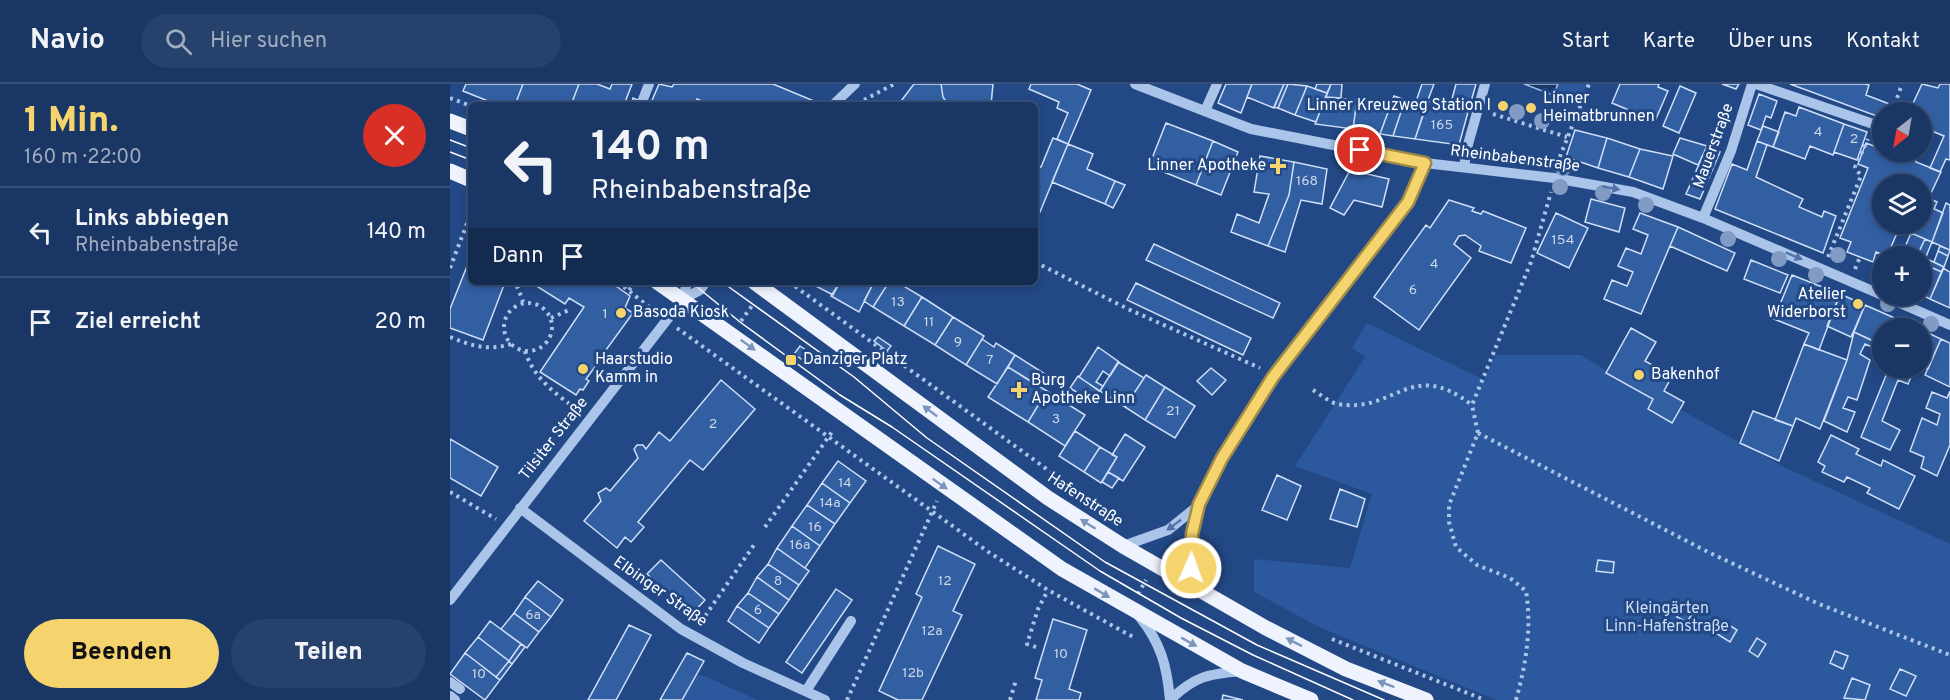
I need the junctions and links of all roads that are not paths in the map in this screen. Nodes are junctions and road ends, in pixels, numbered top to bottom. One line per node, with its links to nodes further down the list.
1 (649, 84): 8 (street)
2 (1135, 84): 10 (street, Rheinbabenstraße)
3 (1217, 84): 10 (street)
4 (1485, 84): 15 (street)
5 (1752, 84): 18 (street, Mauerstraße)
6 (1756, 84): 12 (street)
7 (851, 85): 9 (street)
8 (642, 102)
9 (836, 102)
10 (1205, 111): 14 (street, Rheinbabenstraße)
11 (450, 121): 13 (main road)
12 (1872, 124)
13 (468, 128)
14 (1425, 163): 15 (street, Rheinbabenstraße); 27 (street)
15 (1464, 167): 18 (street, Rheinbabenstraße, one-way to 18)
16 (450, 171): 17 (main road)
17 (468, 179)
18 (1703, 218): 23 (street, Rheinbabenstraße, one-way to 23)
19 (662, 285): 24 (main road)
20 (686, 285): 24 (street)
21 (704, 285): 24 (street)
22 (758, 285): 29 (main road, Hafenstraße, one-way to 22)
23 (1872, 290)
24 (683, 299): 28 (street, Tilsiter Straße); 32 (main road, one-way to 32)
25 (1908, 306): 26 (street, Rheinbabenstraße)
26 (1950, 325)
27 (1199, 504): 29 (street, one-way to 29); 30 (street)
28 (520, 508): 31 (street, Tilsiter Straße); 36 (street, Elbinger Straße)
29 (1124, 546): 30 (main road, Hafenstraße)
30 (1207, 596): 41 (main road, Hafenstraße, one-way to 30)
31 (450, 600)
32 (1137, 614): 34 (main road, one-way to 34); 39 (street)
33 (851, 621): 36 (street)
34 (1242, 671): 39 (street); 40 (main road)
35 (450, 682): 37 (street)
36 (806, 691): 38 (street, Elbinger Straße)
37 (455, 695)
38 (825, 700)
39 (1170, 700)
40 (1311, 700)
41 (1426, 700)

